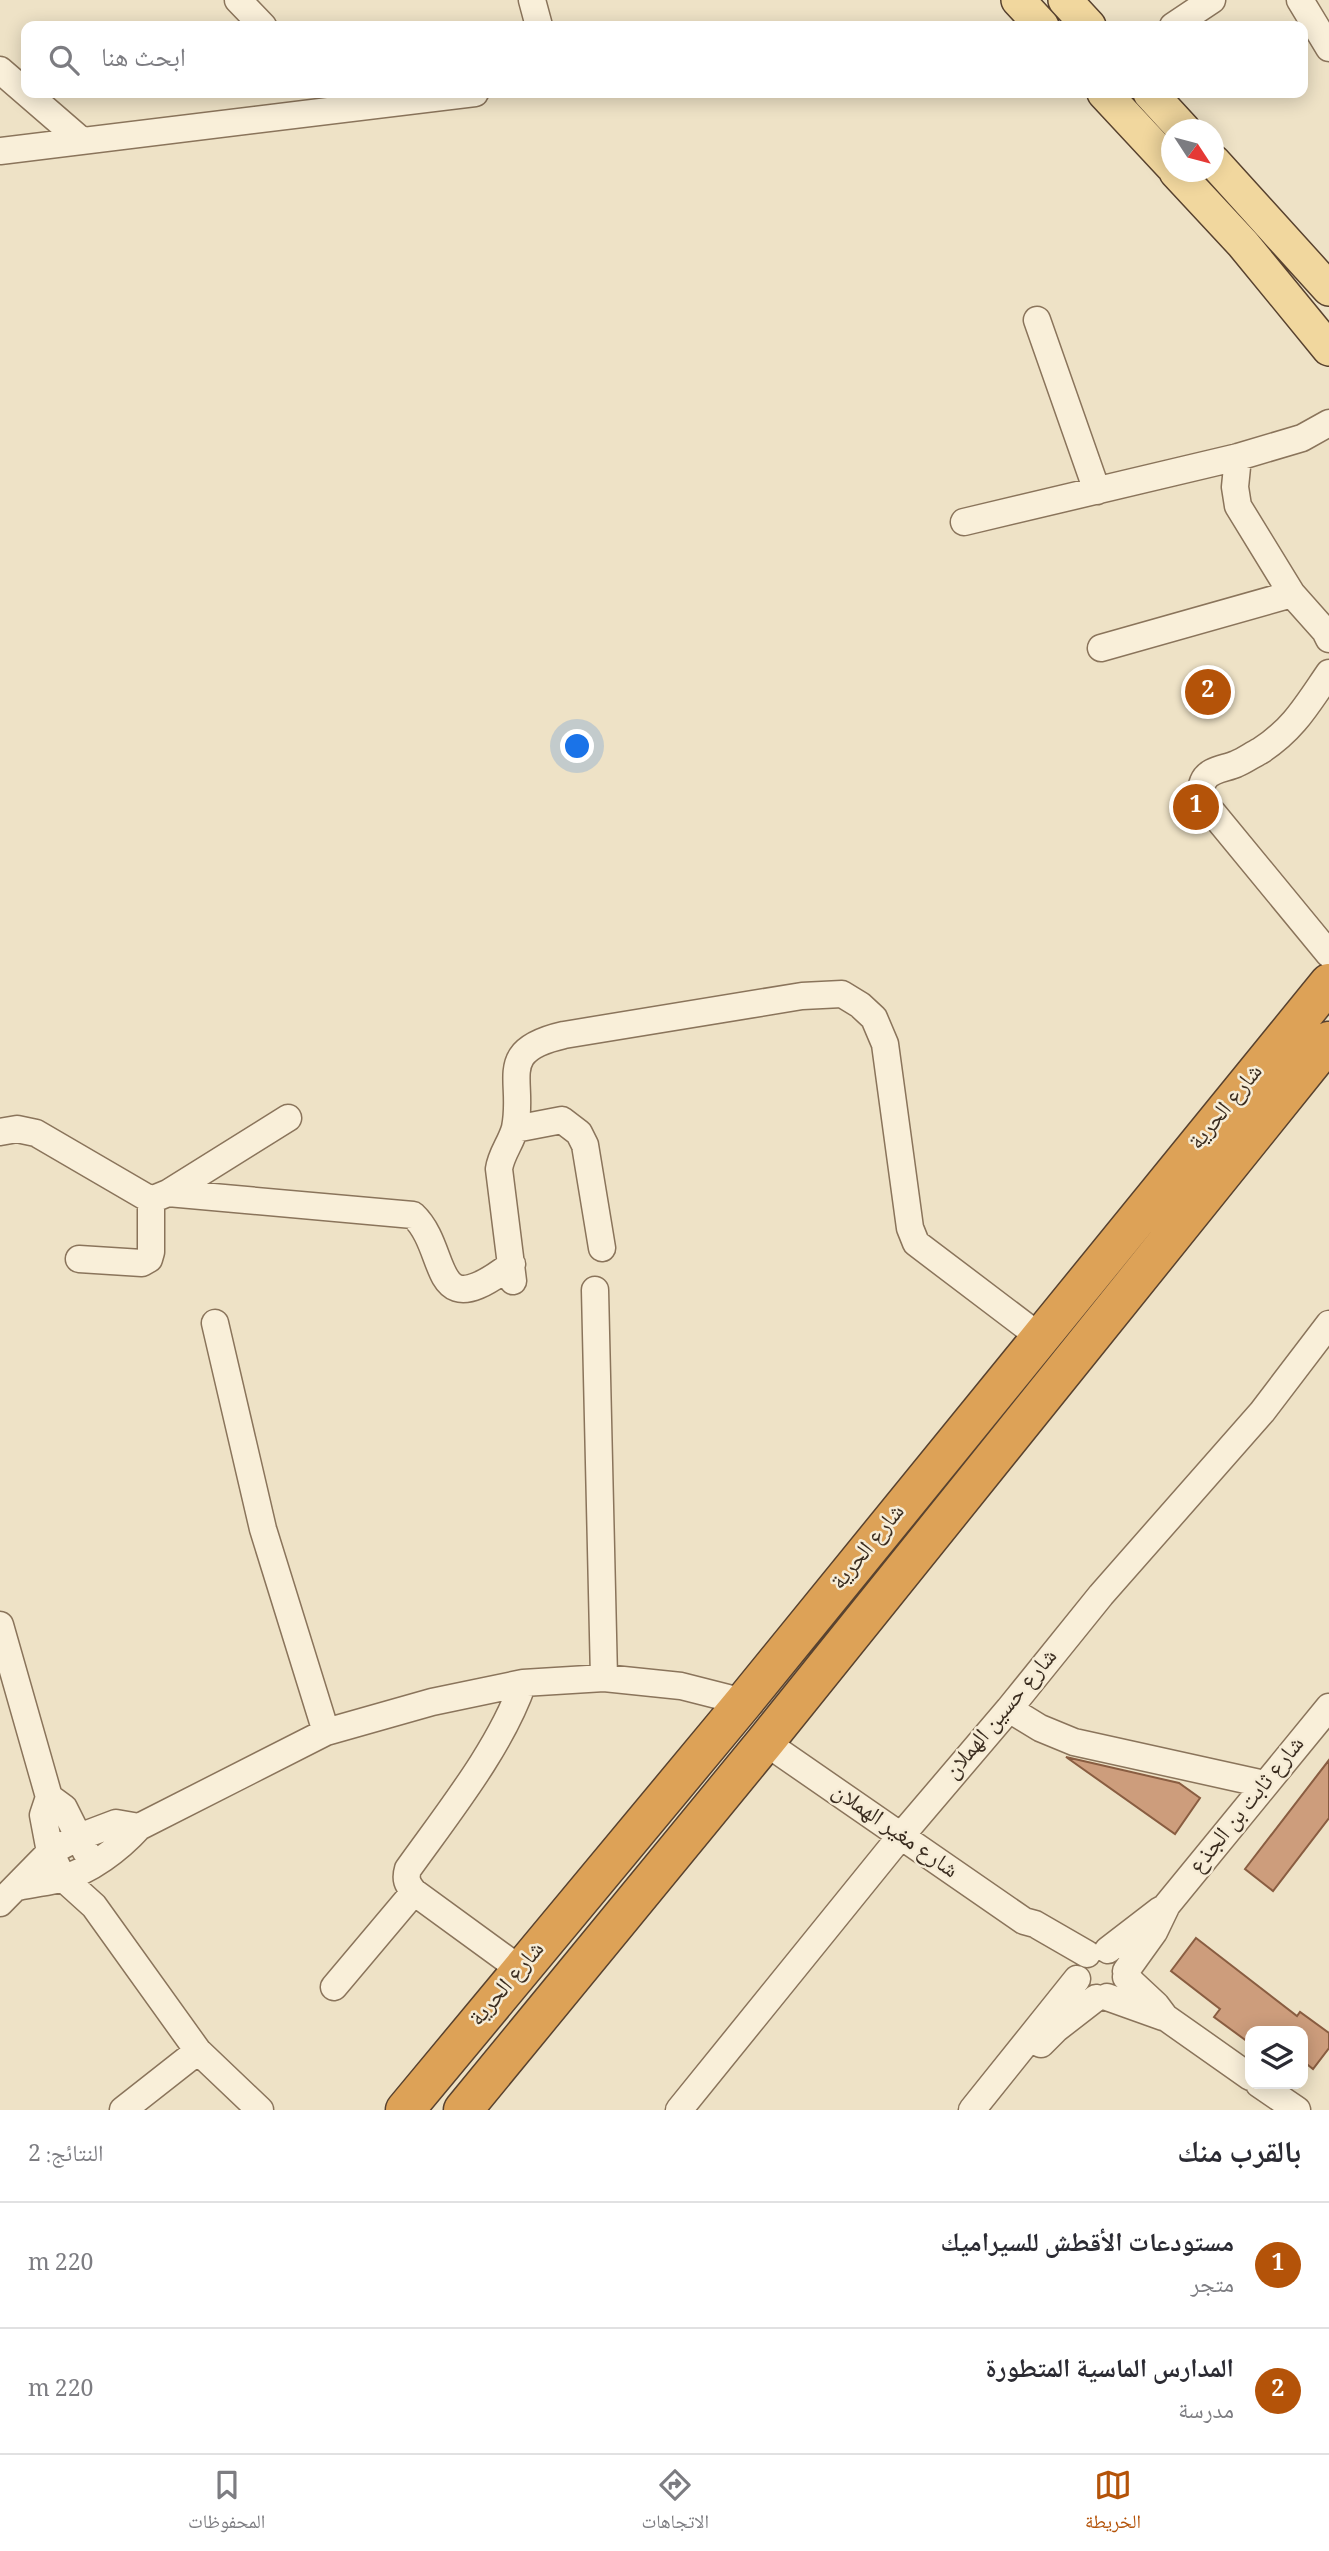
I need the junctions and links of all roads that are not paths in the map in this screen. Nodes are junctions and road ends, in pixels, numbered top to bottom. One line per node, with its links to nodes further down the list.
1 (237, 0): 7 (street)
2 (532, 0): 8 (street)
3 (1018, 0): 9 (main road)
4 (1065, 0): 10 (main road)
5 (1212, 0): 11 (street)
6 (1300, 0): 12 (street)
7 (258, 21)
8 (538, 21)
9 (1037, 21)
10 (1084, 21)
11 (1180, 21)
12 (1329, 48)
13 (0, 71): 14 (street)
14 (21, 89)
15 (32, 98): 21 (street)
16 (388, 98): 19 (street)
17 (1109, 98): 23 (main road)
18 (1155, 98): 20 (main road)
19 (336, 101): 21 (street)
20 (1174, 119)
21 (82, 141): 22 (street)
22 (0, 151)
23 (1161, 155)
24 (1224, 174): 26 (main road)
25 (1185, 182): 28 (main road)
26 (1329, 289)
27 (1037, 320): 31 (street)
28 (1329, 349)
29 (1329, 423): 30 (street)
30 (1238, 457): 31 (street); 33 (street)
31 (1097, 491): 32 (street)
32 (964, 522)
33 (1292, 594): 34 (street); 35 (street)
34 (1329, 639)
35 (1101, 648)
36 (1329, 673): 37 (street)
37 (1329, 954)
38 (1329, 983): 49 (highway, شارع الحرية)
39 (1329, 1041): 57 (highway, شارع الحرية)
40 (288, 1118): 43 (street)
41 (514, 1129): 43 (street); 44 (street); 49 (street)
42 (0, 1132): 43 (street)
43 (159, 1196): 45 (street)
44 (602, 1248)
45 (79, 1259)
46 (595, 1290): 51 (street)
47 (215, 1322): 56 (street)
48 (1329, 1324): 55 (street, شارع حسين الهملان)
49 (1040, 1337): 53 (highway, شارع الحرية)
50 (0, 1625): 59 (street)
51 (604, 1678): 52 (street); 53 (street)
52 (523, 1683): 56 (street); 66 (street)
53 (744, 1702): 71 (highway, شارع الحرية)
54 (1329, 1707): 58 (street, شارع ثابت بن الجذع)
55 (1009, 1709): 58 (street); 62 (street, شارع حسين الهملان)
56 (326, 1732): 60 (street)
57 (765, 1742): 62 (street, شارع مغير الهملان); 81 (highway, شارع الحرية)
58 (1264, 1784): 68 (street, شارع ثابت بن الجذع)
59 (49, 1797): 61 (street); 63 (street)
60 (139, 1827): 61 (street); 64 (street)
61 (79, 1837): 63 (street); 64 (street)
62 (900, 1837): 70 (street, شارع مغير الهملان); 82 (street, شارع حسين الهملان)
63 (50, 1852): 65 (street); 67 (street)
64 (91, 1865): 65 (street); 69 (street)
65 (63, 1878): 67 (street); 69 (street)
66 (414, 1892): 71 (street); 73 (street)
67 (9, 1895)
68 (1167, 1905): 70 (street, شارع ثابت بن الجذع); 72 (street, شارع ثابت بن الجذع)
69 (94, 1906): 76 (street)
70 (1087, 1963): 72 (street); 74 (street); 83 (street, شارع ثابت بن الجذع)
71 (521, 1970): 80 (highway, شارع الحرية)
72 (1126, 1974): 74 (street); 75 (street)
73 (334, 1987)
74 (1102, 1998): 75 (street); 84 (street)
75 (1165, 2017): 77 (street)
76 (198, 2051): 78 (street); 79 (street)
77 (1258, 2090): 85 (street)
78 (123, 2110)
79 (260, 2110)
80 (405, 2110)
81 (463, 2110)
82 (679, 2110)
83 (972, 2110)
84 (984, 2110)
85 (1297, 2110)

